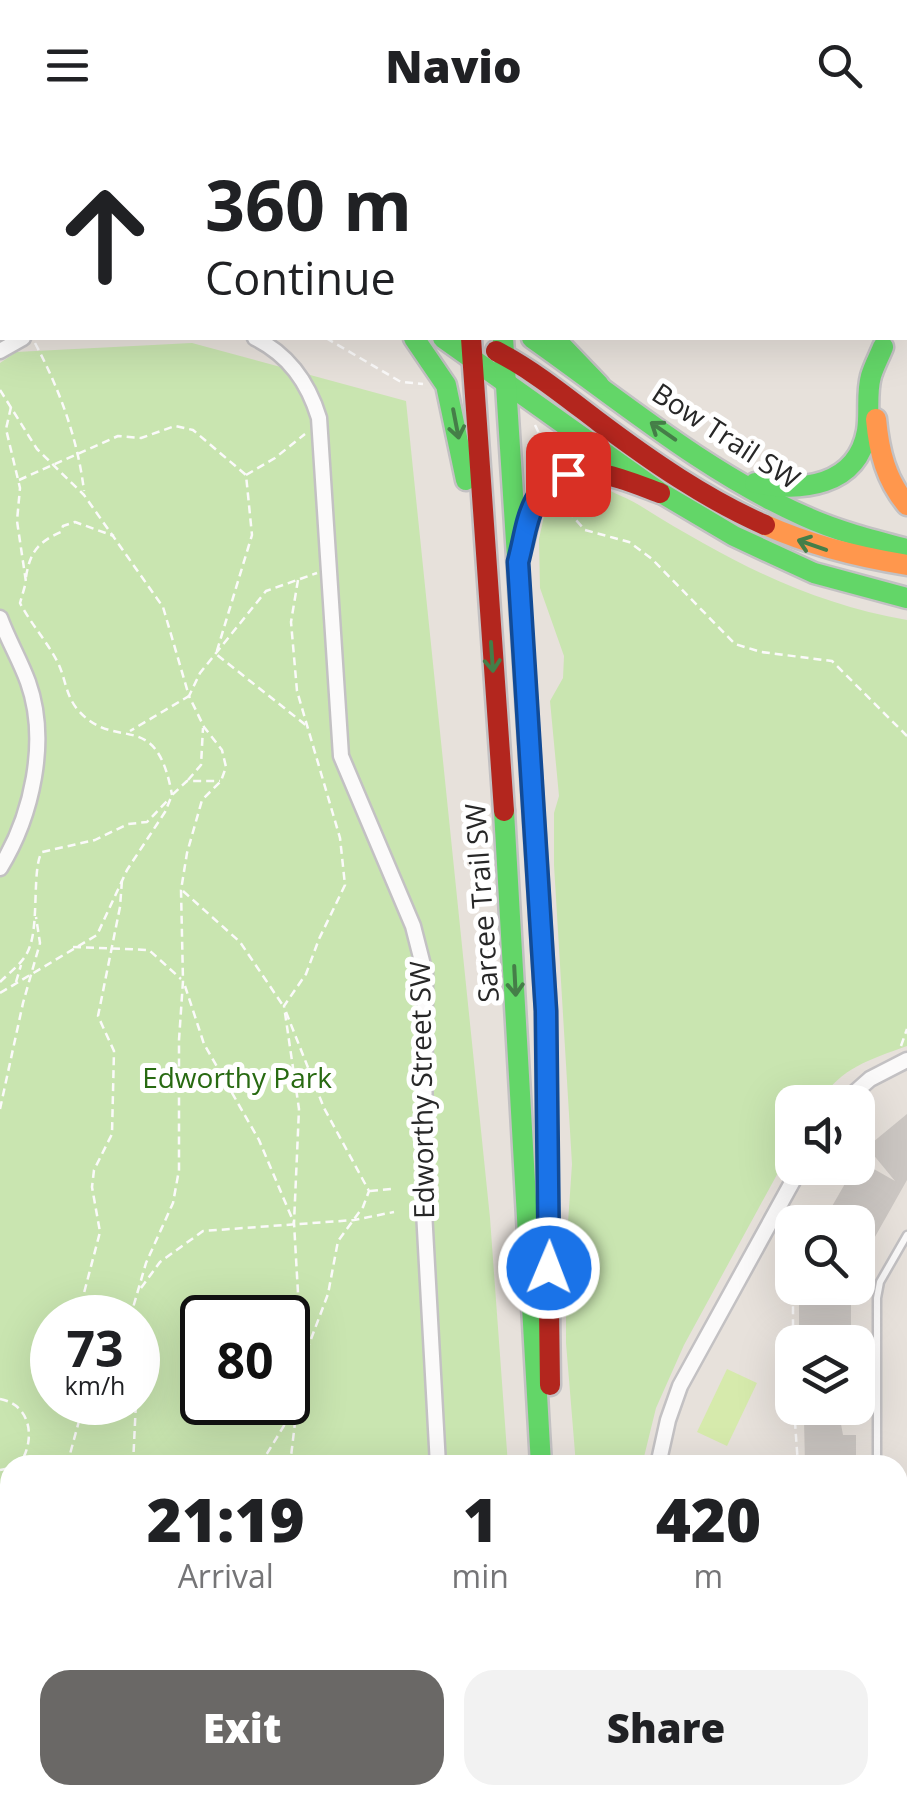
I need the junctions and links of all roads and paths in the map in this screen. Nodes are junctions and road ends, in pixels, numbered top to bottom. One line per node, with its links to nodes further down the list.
1 (33, 340): 17 (path)
2 (257, 340): 15 (street, Edworthy Street SW)
3 (329, 340): 10 (path)
4 (415, 340): 29 (main road, one-way to 29)
5 (535, 340): 12 (main road, Bow Trail SW)
6 (556, 340): 12 (main road)
7 (885, 342): 21 (main road); 26 (main road)
8 (504, 346): 9 (main road); 11 (main road, Sarcee Trail SW); 31 (main road, one-way to 8)
9 (472, 347): 11 (main road); 29 (main road, Sarcee Trail SW)
10 (433, 380)
11 (506, 384): 23 (main road); 30 (main road, Sarcee Trail SW)
12 (599, 385): 21 (main road, Bow Trail SW, one-way to 12)
13 (0, 390): 14 (path)
14 (11, 407): 18 (path); 22 (path)
15 (319, 418): 20 (path); 32 (street, Edworthy Street SW)
16 (532, 422): 19 (path)
17 (80, 454): 18 (path); 20 (path); 24 (path)
18 (53, 464): 22 (path); 24 (path)
19 (544, 466)
20 (246, 475): 37 (path)
21 (727, 476): 28 (main road, Bow Trail SW)
22 (18, 480): 34 (path)
23 (660, 492): 30 (main road); 35 (main road)
24 (84, 495): 27 (path)
25 (555, 496): 42 (path)
26 (907, 505)
27 (115, 537): 34 (path); 38 (path)
28 (907, 549)
29 (485, 559): 89 (main road, Sarcee Trail SW, one-way to 89)
30 (518, 562): 90 (main road, Sarcee Trail SW)
31 (907, 565)
32 (328, 570): 33 (path); 88 (street, Edworthy Street SW)
33 (298, 578): 37 (path); 39 (path)
34 (26, 582): 41 (path)
35 (907, 598)
36 (0, 618): 48 (street)
37 (216, 654): 38 (path); 39 (path)
38 (188, 696): 40 (path); 41 (path)
39 (308, 726): 60 (path)
40 (204, 727): 43 (path); 44 (path)
41 (128, 732): 45 (path)
42 (907, 736)
43 (187, 781): 44 (path); 45 (path)
44 (222, 781): 50 (path)
45 (171, 797): 46 (path); 47 (path)
46 (150, 820): 47 (path); 51 (path)
47 (159, 821): 49 (path)
48 (0, 868)
49 (122, 880): 52 (path); 53 (path)
50 (181, 890): 57 (path); 60 (path)
51 (36, 914): 54 (path); 55 (path)
52 (73, 947): 53 (path); 55 (path)
53 (112, 948): 57 (path); 73 (path)
54 (21, 964): 56 (path); 58 (path)
55 (33, 974): 58 (path); 64 (path)
56 (0, 982)
57 (183, 982): 70 (path); 72 (path)
58 (16, 984): 59 (path)
59 (0, 993)
60 (284, 1006): 67 (path); 70 (path)
61 (907, 1029): 62 (path)
62 (906, 1061): 63 (street)
63 (863, 1085)
64 (0, 1109)
65 (791, 1185): 91 (street)
66 (392, 1189): 67 (path)
67 (369, 1191): 69 (path)
68 (394, 1212): 69 (path)
69 (354, 1220): 70 (path); 76 (path)
70 (294, 1224): 72 (path); 75 (path)
71 (907, 1235): 93 (lane)
72 (140, 1290): 74 (path)
73 (84, 1295)
74 (138, 1295)
75 (298, 1295)
76 (310, 1342)
77 (1, 1398): 83 (path)
78 (78, 1425): 84 (path)
79 (135, 1425): 85 (path)
80 (284, 1425): 86 (path)
81 (293, 1425): 87 (path)
82 (796, 1425): 92 (path)
83 (24, 1455)
84 (70, 1455)
85 (133, 1455)
86 (266, 1455)
87 (291, 1455)
88 (437, 1455)
89 (540, 1455)
90 (555, 1455)
91 (660, 1455)
92 (799, 1455)
93 (877, 1455)

